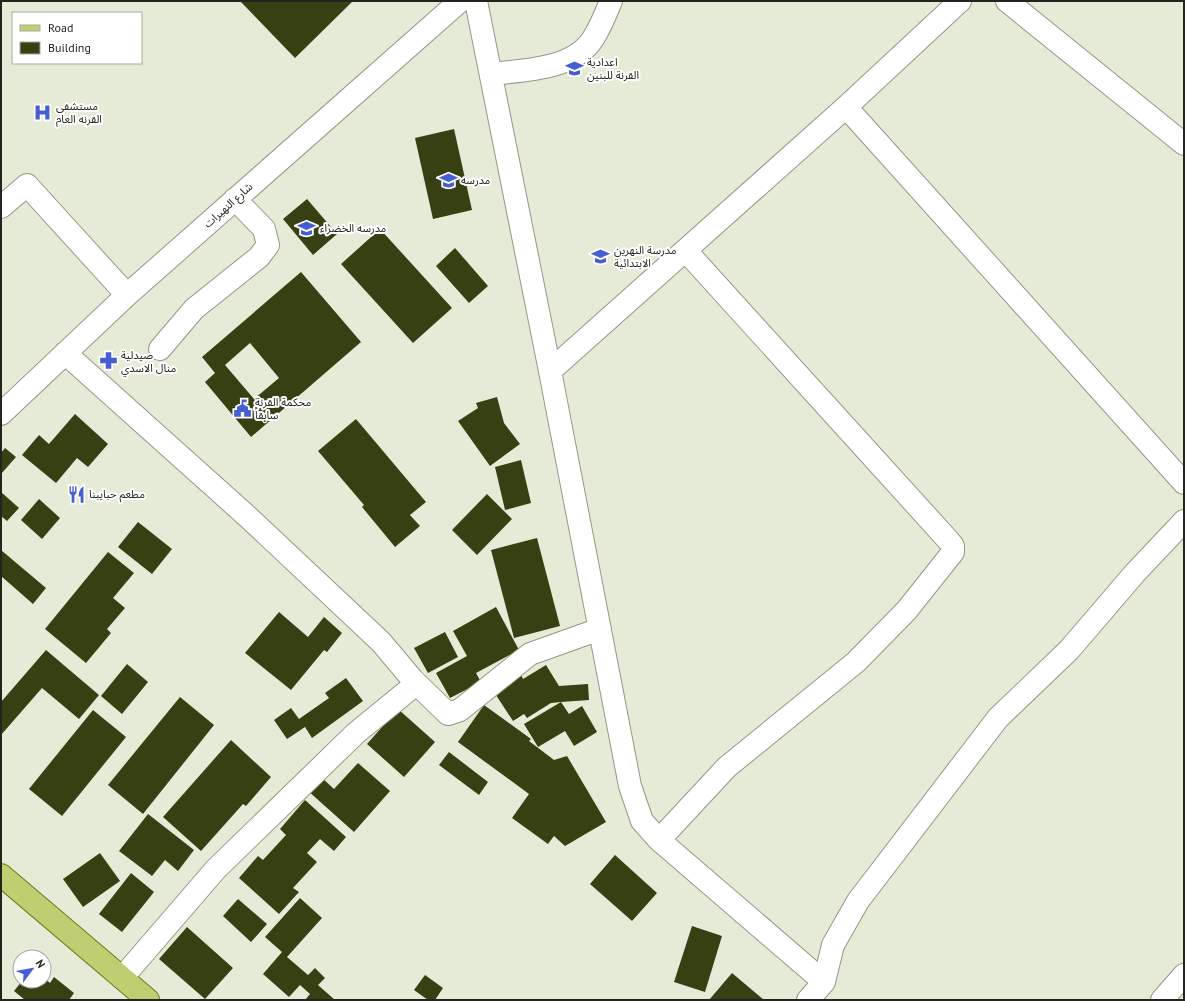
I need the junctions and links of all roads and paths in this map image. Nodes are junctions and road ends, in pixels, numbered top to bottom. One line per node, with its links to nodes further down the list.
1 (460, 1): 9 (street, شارع النهيرات)
2 (476, 1): 6 (street)
3 (611, 1): 6 (street)
4 (1006, 1): 8 (street)
5 (950, 4): 7 (street)
6 (491, 74): 15 (street)
7 (846, 107): 11 (street); 17 (street)
8 (1184, 144)
9 (235, 199): 12 (street, شارع النهيرات); 13 (street)
10 (1, 207): 12 (street)
11 (686, 251): 15 (street); 21 (street)
12 (127, 295): 14 (street, شارع النهيرات)
13 (160, 349)
14 (65, 353): 16 (street, شارع النهيرات); 20 (street)
15 (550, 371): 19 (street)
16 (1, 414)
17 (1184, 483)
18 (1184, 521): 25 (street)
19 (600, 629): 20 (street); 21 (street)
20 (416, 684): 24 (street)
21 (659, 840): 25 (street)
22 (1, 875): 24 (main road)
23 (1184, 976): 28 (street)
24 (122, 978): 26 (main road)
25 (824, 982): 27 (street)
26 (148, 1000)
27 (808, 1000)
28 (1162, 1000)

